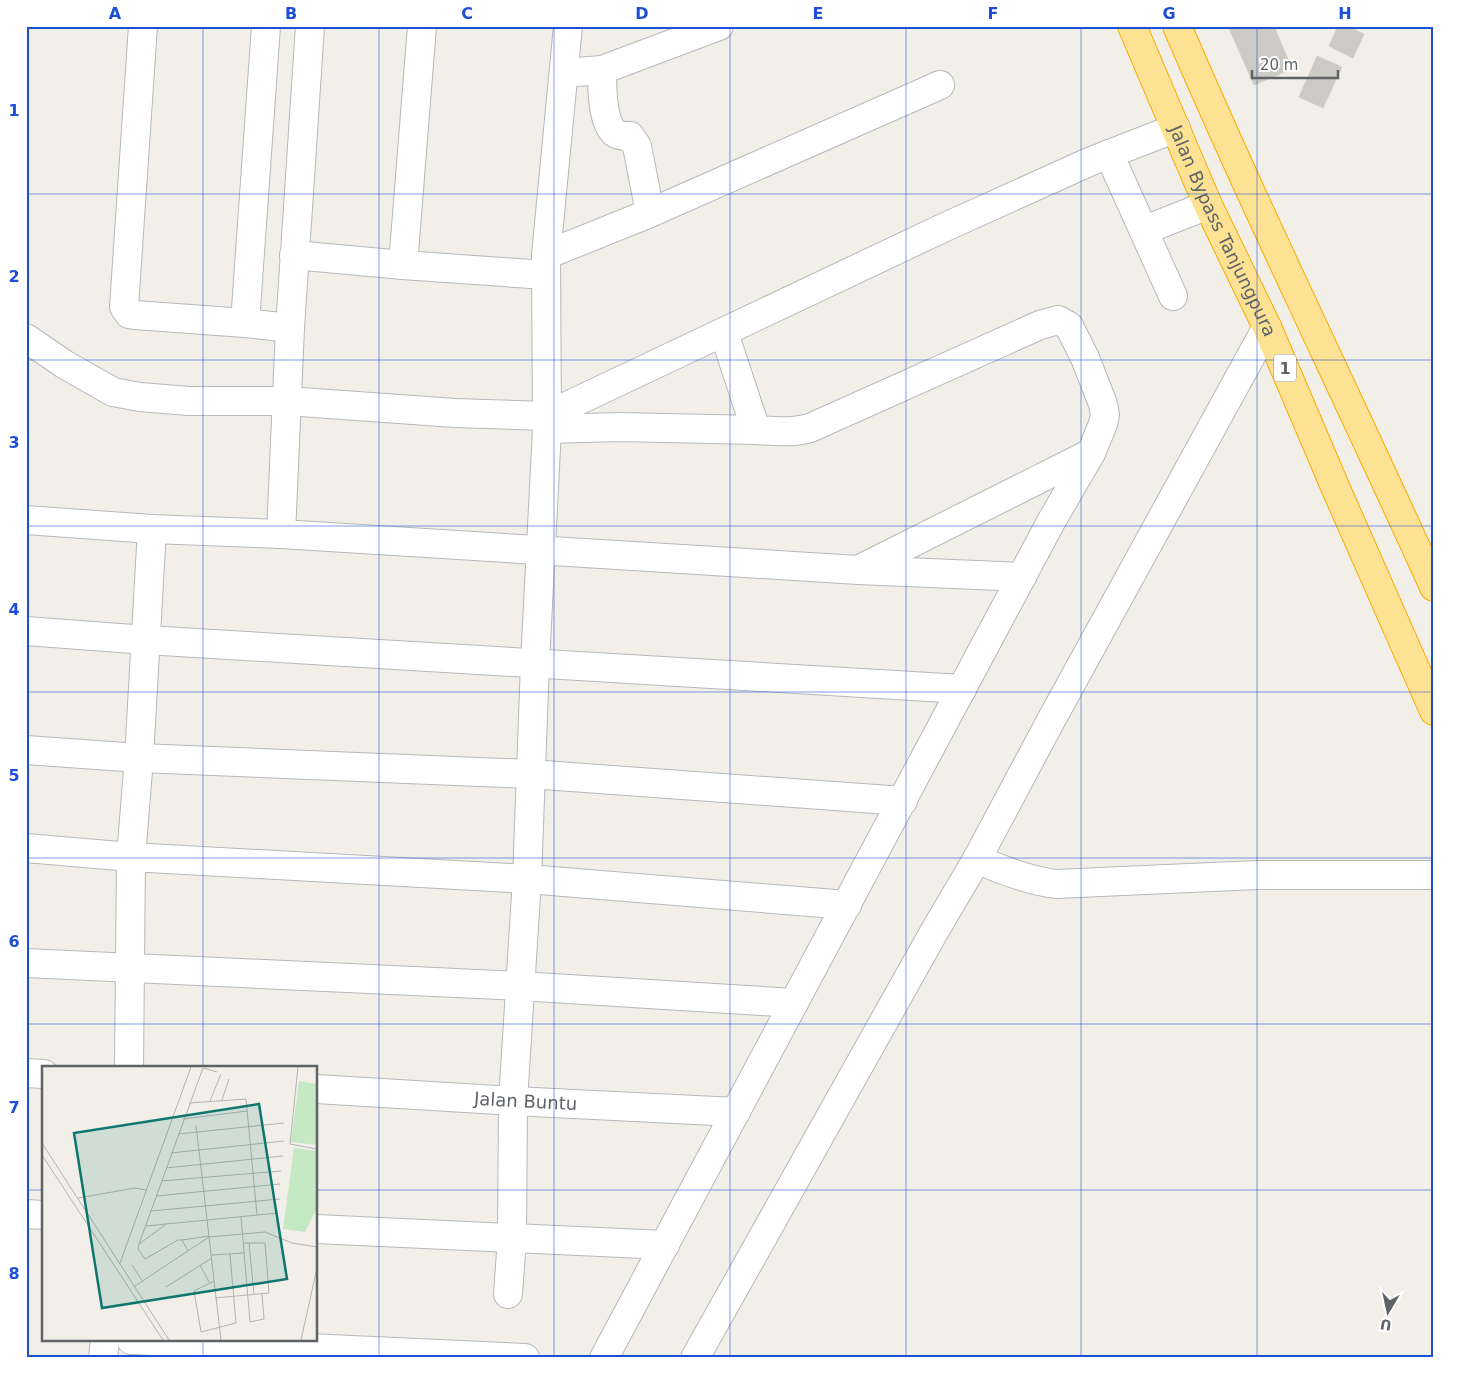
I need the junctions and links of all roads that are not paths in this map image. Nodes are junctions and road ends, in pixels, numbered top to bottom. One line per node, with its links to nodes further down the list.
1 (143, 26): 21 (street)
2 (266, 26): 21 (street)
3 (310, 26): 17 (street)
4 (422, 26): 18 (street)
5 (568, 26): 10 (street)
6 (719, 26): 9 (street)
7 (1132, 26): 12 (highway, Jalan Bypass Tanjungpura / 1)
8 (1176, 26): 36 (highway)
9 (602, 70): 10 (street); 15 (street)
10 (564, 73): 19 (street)
11 (940, 85): 15 (street)
12 (1176, 128): 13 (street); 14 (highway, Jalan Bypass Tanjungpura / 1)
13 (1109, 154): 16 (street); 24 (street)
14 (1208, 205): 16 (street); 22 (highway, Jalan Bypass Tanjungpura / 1)
15 (650, 213): 19 (street)
16 (1145, 230): 20 (street)
17 (294, 255): 18 (street); 23 (street)
18 (403, 265): 19 (street)
19 (546, 265): 27 (street)
20 (1173, 296)
21 (245, 323): 23 (street)
22 (1267, 327): 41 (highway, Jalan Bypass Tanjungpura / 1); 48 (street)
23 (290, 328): 26 (street)
24 (724, 333): 27 (street); 28 (street)
25 (26, 338): 26 (street)
26 (287, 400): 27 (street); 32 (street)
27 (547, 423): 28 (street); 33 (street)
28 (756, 430): 29 (street)
29 (1091, 453): 34 (street); 35 (street)
30 (26, 520): 31 (street)
31 (152, 529): 32 (street); 38 (street)
32 (281, 534): 33 (street)
33 (541, 551): 34 (street); 39 (street)
34 (858, 570): 35 (street)
35 (1022, 577): 40 (street)
36 (1434, 587)
37 (26, 631): 38 (street)
38 (146, 640): 39 (street); 43 (street)
39 (535, 663): 40 (street); 44 (street)
40 (962, 689): 45 (street)
41 (1434, 711)
42 (26, 750): 43 (street)
43 (140, 758): 44 (street); 47 (street)
44 (530, 774): 45 (street); 50 (street)
45 (902, 801): 51 (street)
46 (26, 848): 47 (street)
47 (131, 857): 50 (street); 53 (street)
48 (977, 859): 49 (street); 73 (street)
49 (1434, 875)
50 (527, 879): 51 (street); 54 (street)
51 (846, 905): 55 (street)
52 (26, 963): 53 (street)
53 (130, 968): 54 (street); 56 (street)
54 (520, 986): 55 (street); 60 (street)
55 (794, 1003): 61 (street)
56 (129, 1066)
57 (26, 1073): 58 (street)
58 (42, 1074)
59 (318, 1089): 60 (street, Jalan Buntu)
60 (513, 1102): 61 (street, Jalan Buntu); 65 (street)
61 (736, 1112): 66 (street)
62 (26, 1214): 63 (street)
63 (42, 1215)
64 (318, 1229): 65 (street)
65 (512, 1238): 66 (street); 67 (street)
66 (665, 1245): 72 (street)
67 (508, 1294)
68 (105, 1342): 70 (street)
69 (175, 1342): 71 (street)
70 (103, 1358)
71 (525, 1358)
72 (604, 1358)
73 (695, 1358)

